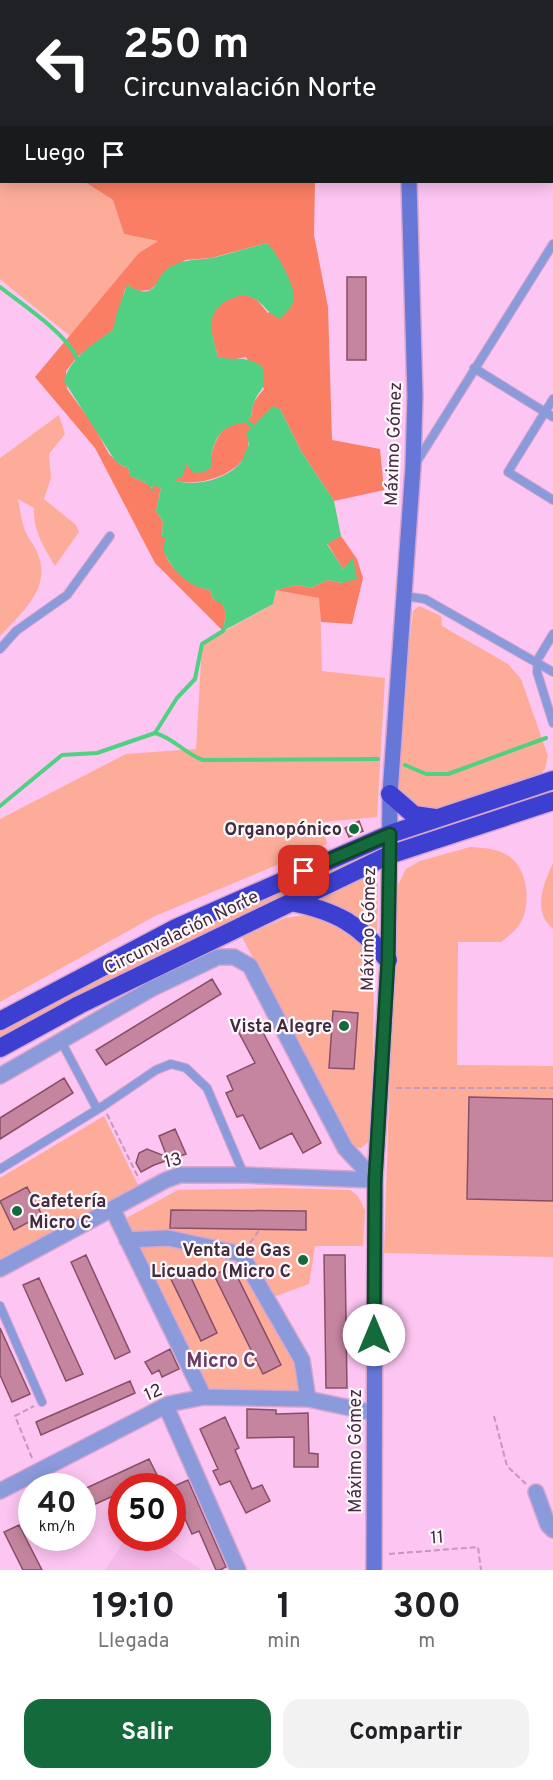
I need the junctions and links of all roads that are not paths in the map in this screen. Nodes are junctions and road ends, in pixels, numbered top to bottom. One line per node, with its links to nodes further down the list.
1 (409, 183): 7 (main road, Máximo Gómez)
2 (553, 244): 3 (lane)
3 (474, 368): 5 (lane); 7 (lane)
4 (553, 399): 5 (lane)
5 (545, 412): 6 (lane); 8 (lane)
6 (553, 417)
7 (413, 467): 10 (main road, Máximo Gómez)
8 (553, 500)
9 (110, 536): 12 (lane)
10 (404, 596): 13 (lane); 17 (main road, Máximo Gómez)
11 (553, 634): 13 (lane)
12 (0, 649)
13 (537, 663): 14 (lane); 15 (lane)
14 (553, 672)
15 (553, 723)
16 (553, 780): 19 (highway, Circunvalación Norte)
17 (390, 794): 19 (highway); 20 (main road, Máximo Gómez)
18 (553, 801): 21 (highway, Circunvalación Norte)
19 (436, 818): 20 (highway, Circunvalación Norte)
20 (390, 834): 21 (main road, Máximo Gómez); 24 (highway, Circunvalación Norte)
21 (389, 855): 22 (highway, Circunvalación Norte); 23 (main road, Máximo Gómez)
22 (291, 902): 23 (highway); 26 (highway, Circunvalación Norte)
23 (388, 960): 31 (main road, Máximo Gómez)
24 (0, 1021)
25 (61, 1041): 27 (street); 28 (lane); 31 (street)
26 (0, 1048)
27 (0, 1076)
28 (100, 1108): 29 (lane); 30 (lane)
29 (0, 1169)
30 (244, 1175): 31 (street, 13); 32 (street, 13)
31 (375, 1180): 40 (main road, Máximo Gómez)
32 (112, 1210): 33 (street); 34 (street, 13)
33 (127, 1240): 36 (street); 37 (street)
34 (0, 1269)
35 (0, 1306): 38 (lane)
36 (204, 1397): 37 (street, 12); 39 (street, 12)
37 (308, 1399): 40 (street, 12)
38 (42, 1402)
39 (166, 1406): 41 (street, 12); 45 (street)
40 (374, 1413): 44 (main road, Máximo Gómez)
41 (0, 1491)
42 (536, 1492): 43 (street)
43 (553, 1530)
44 (374, 1563)
45 (238, 1570)

